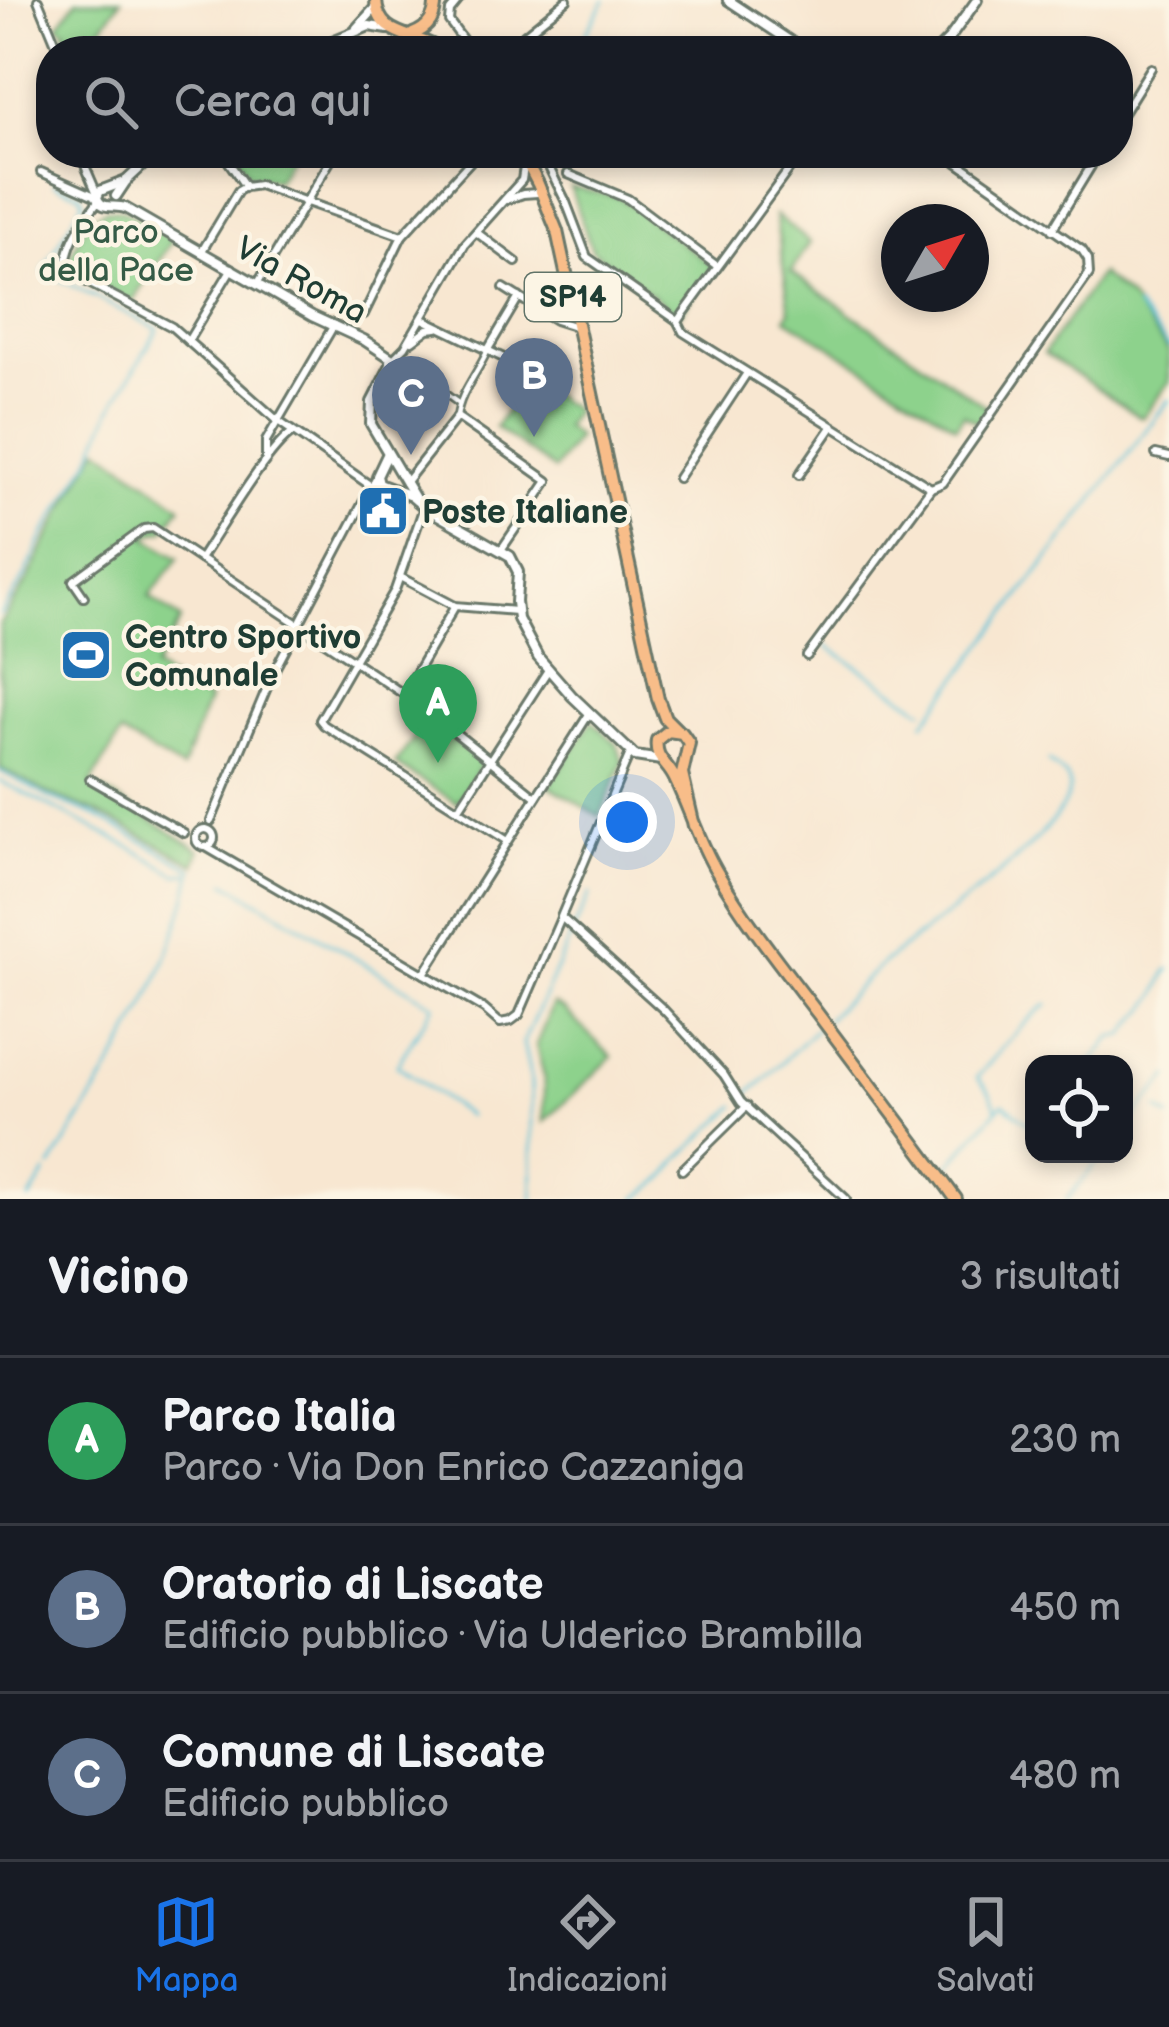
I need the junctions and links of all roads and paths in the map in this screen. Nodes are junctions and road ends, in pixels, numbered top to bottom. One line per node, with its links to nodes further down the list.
1 (38, 0): 12 (street)
2 (459, 0): 16 (street)
3 (567, 0): 11 (street)
4 (728, 0): 17 (street)
5 (977, 0): 18 (street)
6 (376, 4): 8 (main road); 9 (street)
7 (436, 6): 10 (main road); 15 (main road)
8 (389, 29): 9 (street); 10 (main road)
9 (354, 30): 13 (street)
10 (405, 34): 14 (main road)
11 (524, 35)
12 (53, 36)
13 (341, 36)
14 (413, 36)
15 (437, 36)
16 (460, 36)
17 (782, 36)
18 (952, 36)
19 (1150, 68): 20 (street)
20 (1133, 96)
21 (88, 168): 37 (street)
22 (140, 168): 37 (street)
23 (233, 168): 35 (street)
24 (326, 168): 39 (street)
25 (464, 168): 42 (street)
26 (524, 168): 36 (main road, SP14)
27 (524, 168): 38 (street)
28 (528, 168): 68 (main road, SP14)
29 (549, 168): 52 (street)
30 (790, 168): 45 (street)
31 (965, 168): 40 (street)
32 (1090, 168): 40 (street)
33 (40, 172): 37 (street)
34 (568, 174): 45 (street)
35 (245, 187): 39 (street); 43 (street)
36 (537, 193): 38 (street); 54 (main road, SP14)
37 (106, 198): 43 (street, Via Roma); 56 (street)
38 (502, 201): 41 (street)
39 (307, 202): 42 (street); 47 (street)
40 (1052, 230): 77 (street)
41 (475, 231): 44 (street); 51 (street)
42 (403, 236): 50 (street)
43 (202, 251): 46 (street, Via Roma)
44 (516, 262)
45 (718, 267): 52 (street)
46 (232, 268): 47 (street, Via Roma); 56 (street)
47 (258, 283): 53 (street, Via Roma)
48 (504, 288): 49 (street)
49 (520, 297): 54 (street); 58 (street)
50 (364, 314)
51 (422, 318): 55 (street); 57 (street)
52 (679, 324): 60 (street)
53 (334, 325): 59 (street, Via Roma); 65 (street)
54 (574, 326): 68 (main road, SP14)
55 (440, 327): 57 (street); 58 (street)
56 (188, 341): 65 (street)
57 (405, 347): 59 (street)
58 (487, 351): 62 (street); 63 (street)
59 (394, 358): 61 (street); 69 (street)
60 (747, 373): 66 (street); 75 (street)
61 (429, 382): 63 (street)
62 (551, 389)
63 (458, 403): 64 (street)
64 (457, 417): 74 (street); 79 (street)
65 (278, 421): 67 (street); 72 (street)
66 (832, 427): 73 (street); 77 (street)
67 (294, 432): 72 (street); 76 (street)
68 (604, 448): 90 (main road, SP14)
69 (388, 453): 74 (street); 76 (street)
70 (1156, 454): 71 (street)
71 (1169, 457)
72 (266, 463): 80 (street)
73 (799, 475)
74 (401, 476): 76 (street); 76 (street); 78 (street)
75 (678, 478)
76 (383, 483): 78 (street); 85 (street)
77 (931, 488): 86 (street)
78 (420, 503): 79 (street); 81 (street)
79 (501, 550): 84 (street)
80 (200, 560): 82 (street); 85 (street)
81 (400, 578): 83 (street); 87 (street)
82 (84, 597)
83 (455, 606): 84 (street); 89 (street)
84 (517, 611): 88 (street)
85 (297, 624): 87 (street); 102 (street)
86 (807, 656)
87 (353, 661): 89 (street); 100 (street)
88 (548, 670): 91 (street); 96 (street)
89 (404, 694): 96 (street)
90 (658, 699): 92 (main road, SP14); 93 (main road, SP14)
91 (590, 713): 94 (street); 99 (street)
92 (680, 732): 93 (main road); 95 (main road, SP14)
93 (657, 740): 94 (street); 97 (main road, SP14)
94 (631, 751): 97 (street); 104 (street)
95 (686, 758): 97 (main road); 101 (main road, SP14)
96 (490, 760): 99 (street); 100 (street)
97 (662, 761): 101 (main road, SP14)
98 (90, 779): 102 (street)
99 (536, 797): 103 (street)
100 (459, 808): 103 (street)
101 (694, 826): 109 (main road, SP14)
102 (205, 837): 105 (street)
103 (508, 841): 105 (street)
104 (561, 916): 105 (street); 106 (street)
105 (424, 974)
106 (747, 1106): 107 (street); 108 (street)
107 (682, 1171)
108 (846, 1199)
109 (956, 1199)

